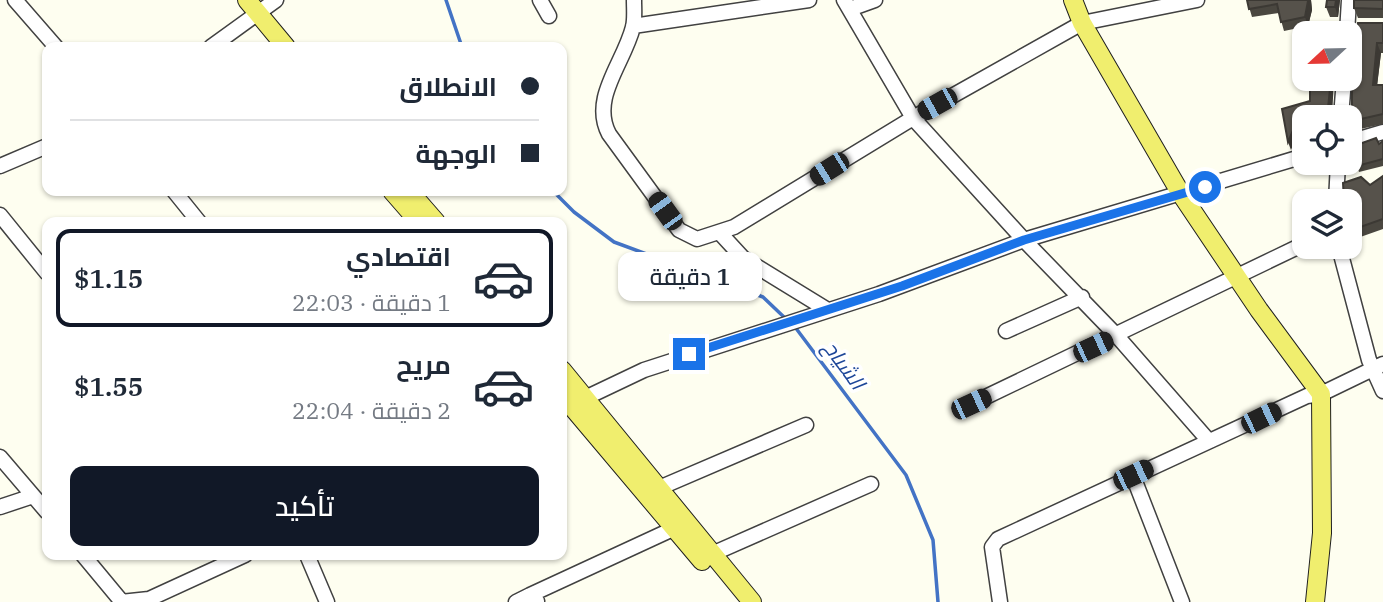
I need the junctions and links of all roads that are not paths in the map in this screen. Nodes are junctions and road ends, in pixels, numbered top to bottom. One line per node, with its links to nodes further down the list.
1 (15, 0): 17 (street)
2 (232, 0): 12 (main road)
3 (276, 0): 12 (street)
4 (540, 0): 13 (street)
5 (634, 0): 16 (street)
6 (809, 0): 16 (street)
7 (875, 0): 11 (street)
8 (1073, 0): 15 (main road)
9 (1196, 0): 15 (street)
10 (1349, 0): 14 (street)
11 (847, 5): 21 (street)
12 (251, 11): 18 (street); 19 (main road); 20 (main road)
13 (549, 16)
14 (1348, 21)
15 (1082, 23): 21 (street); 27 (main road)
16 (633, 26): 35 (street)
17 (52, 42)
18 (217, 42)
19 (269, 42)
20 (281, 42)
21 (913, 118): 35 (street); 36 (street)
22 (1383, 132): 23 (street)
23 (1362, 138)
24 (42, 148): 26 (street)
25 (1292, 160): 27 (street)
26 (0, 166)
27 (1181, 194): 36 (street); 40 (main road)
28 (178, 196): 32 (street)
29 (396, 196): 33 (main road)
30 (413, 196): 34 (main road)
31 (0, 215): 39 (street)
32 (195, 217)
33 (415, 217)
34 (432, 217)
35 (720, 233): 42 (street)
36 (1024, 240): 41 (street); 42 (street)
37 (1292, 250): 40 (street)
38 (1343, 259): 45 (street)
39 (42, 267)
40 (1236, 277): 44 (street); 47 (main road)
41 (1082, 297): 43 (street); 44 (street)
42 (825, 309): 48 (street)
43 (1006, 331)
44 (1117, 336): 49 (street); 51 (street)
45 (1377, 362): 46 (street); 47 (street)
46 (1383, 391)
47 (1315, 392): 51 (street); 73 (main road)
48 (570, 401): 55 (main road); 59 (main road)
49 (971, 404)
50 (806, 425): 55 (street)
51 (1208, 440): 53 (street)
52 (0, 457): 56 (street)
53 (1133, 475): 71 (street); 72 (street)
54 (871, 484): 60 (street)
55 (659, 488): 60 (main road)
56 (33, 496): 57 (street); 58 (street)
57 (42, 506)
58 (0, 508)
59 (675, 528): 64 (street); 69 (main road)
60 (712, 554): 70 (main road)
61 (87, 560): 66 (street)
62 (234, 560): 65 (street)
63 (309, 560): 67 (street)
64 (534, 599): 68 (street)
65 (148, 601): 66 (street)
66 (122, 602)
67 (327, 602)
68 (516, 602)
69 (736, 602)
70 (752, 602)
71 (1000, 602)
72 (1182, 602)
73 (1315, 602)

